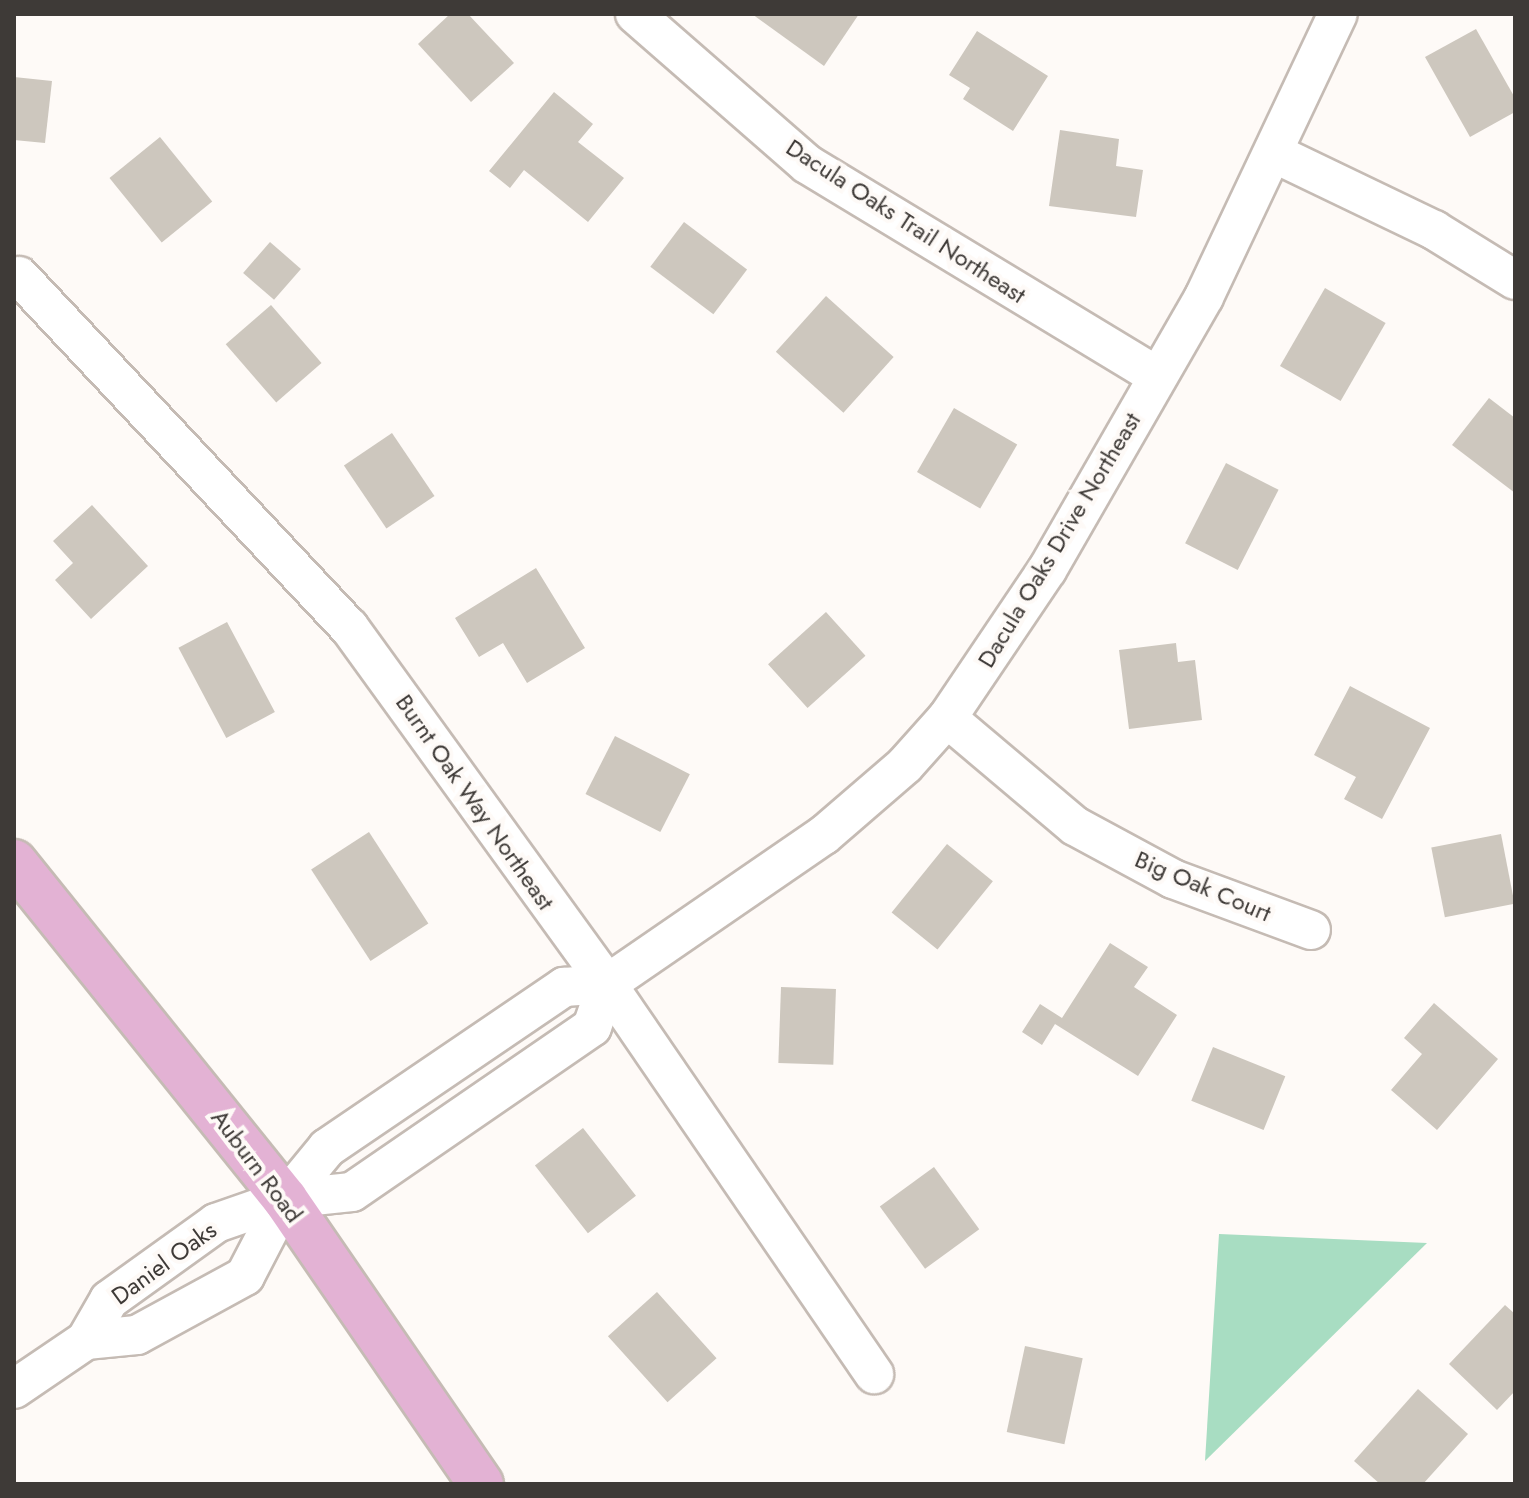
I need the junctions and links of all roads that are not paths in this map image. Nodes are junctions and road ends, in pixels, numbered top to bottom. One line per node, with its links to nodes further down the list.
1 (635, 14): 6 (street, Dacula Oaks Trail Northeast)
2 (1338, 14): 3 (street, Dacula Oaks Drive Northeast)
3 (1274, 153): 5 (street); 6 (street, Dacula Oaks Drive Northeast)
4 (19, 276): 10 (street, Burnt Oak Way Northeast)
5 (1515, 280)
6 (1156, 375): 7 (street, Dacula Oaks Drive Northeast)
7 (947, 718): 9 (street, Big Oak Court); 10 (street, Dacula Oaks Drive Northeast)
8 (14, 862): 11 (main road, Auburn Road)
9 (1311, 930)
10 (607, 984): 11 (street); 11 (street); 13 (street, Burnt Oak Way Northeast)
11 (285, 1199): 12 (street, Daniel Oaks); 12 (street, Daniel Oaks); 15 (main road, Auburn Road)
12 (86, 1340): 14 (street)
13 (874, 1374)
14 (14, 1389)
15 (481, 1484)

